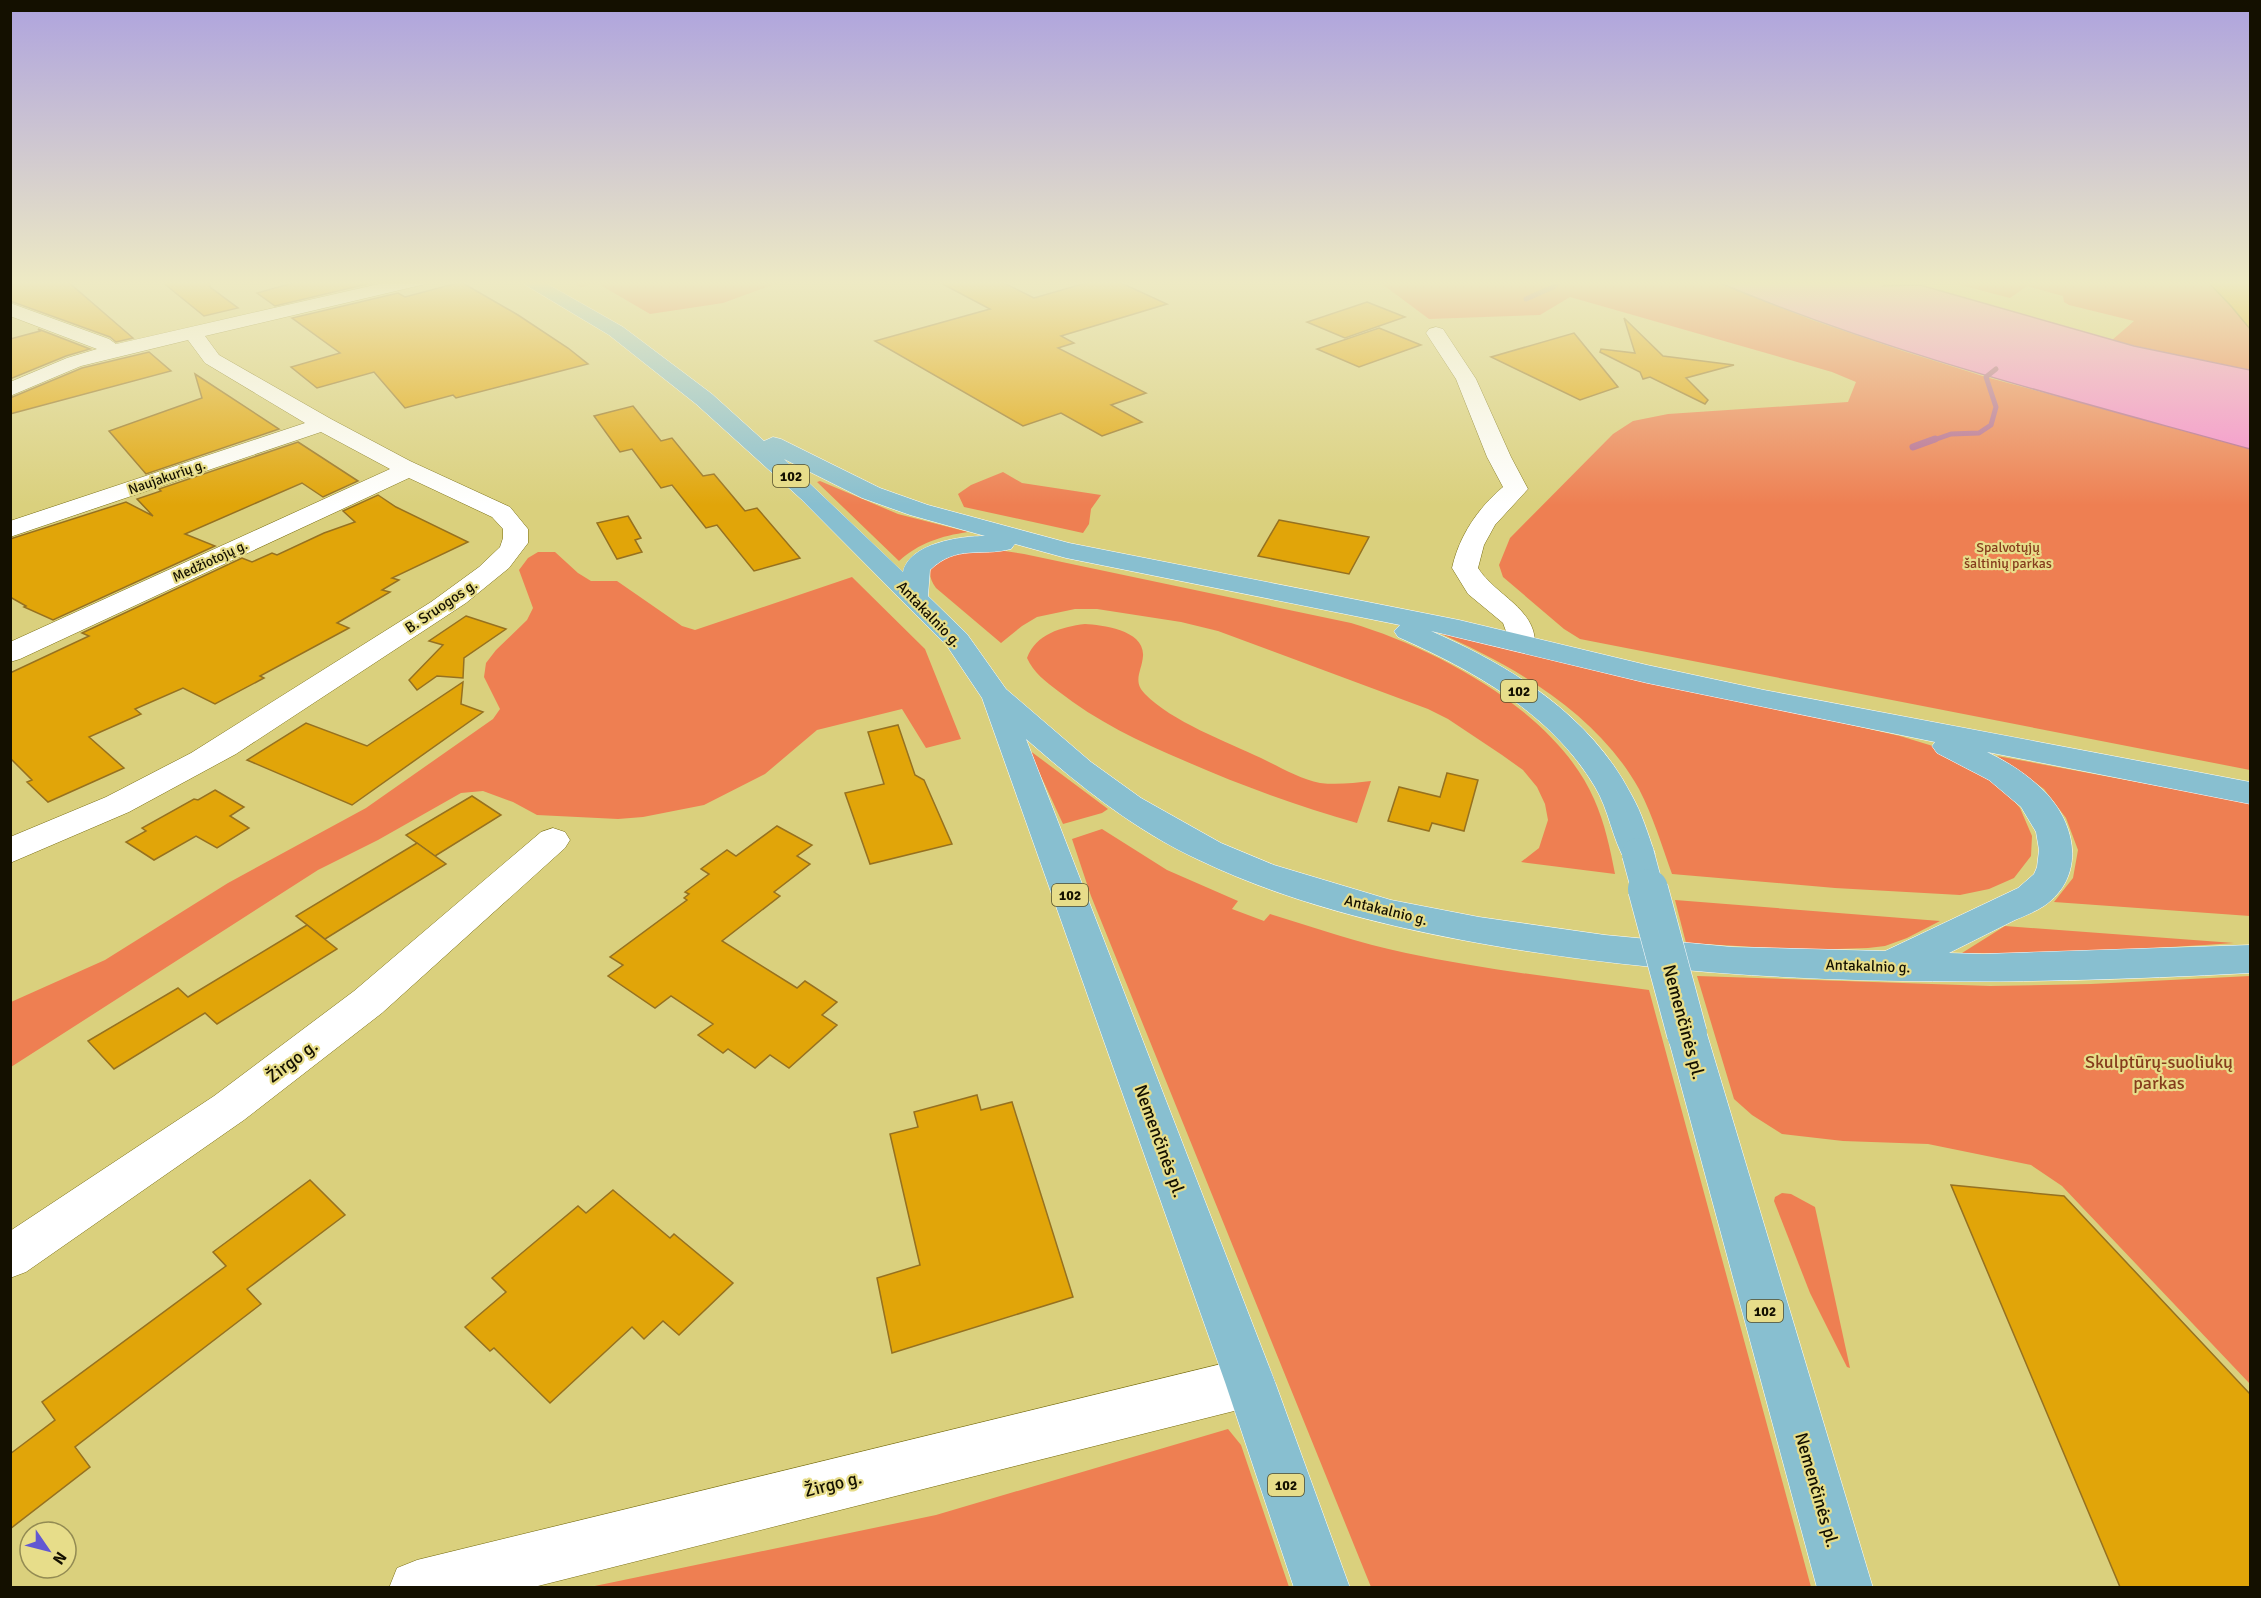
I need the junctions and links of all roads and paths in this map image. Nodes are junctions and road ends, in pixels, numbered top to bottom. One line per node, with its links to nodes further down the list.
1 (96, 356): 5 (street)
2 (209, 356): 7 (street, B. Sruogos g.)
3 (648, 356): 6 (main road, Antakalnio g. / 102)
4 (1451, 356): 13 (street)
5 (10, 390)
6 (704, 399): 10 (main road, Antakalnio g. / 102); 11 (main road, Antakalnio g. / 102)
7 (323, 424): 8 (street, B. Sruogos g.); 9 (street, Naujakurių g.)
8 (409, 469): 14 (street, Medžiotojų g.); 19 (street, B. Sruogos g.)
9 (10, 530)
10 (1066, 550): 11 (main road); 12 (main road, Antakalnio g. / 102)
11 (914, 598): 15 (main road, Antakalnio g. / 102)
12 (1333, 604): 13 (main road, Antakalnio g.); 26 (main road, Nemenčinės pl. / 102, bridge)
13 (1521, 643): 16 (main road, Antakalnio g.)
14 (10, 653)
15 (995, 695): 21 (main road, Antakalnio g.); 23 (main road, Nemenčinės pl. / 102)
16 (1884, 722): 17 (main road, Antakalnio g.); 21 (main road)
17 (2250, 793)
18 (553, 840): 22 (street, Žirgo g.)
19 (10, 851)
20 (2250, 959): 21 (main road, Antakalnio g.)
21 (1885, 967)
22 (10, 1257)
23 (1250, 1382): 24 (street, Žirgo g.); 25 (main road, Nemenčinės pl. / 102)
24 (417, 1587)
25 (1322, 1587)
26 (1845, 1587)

